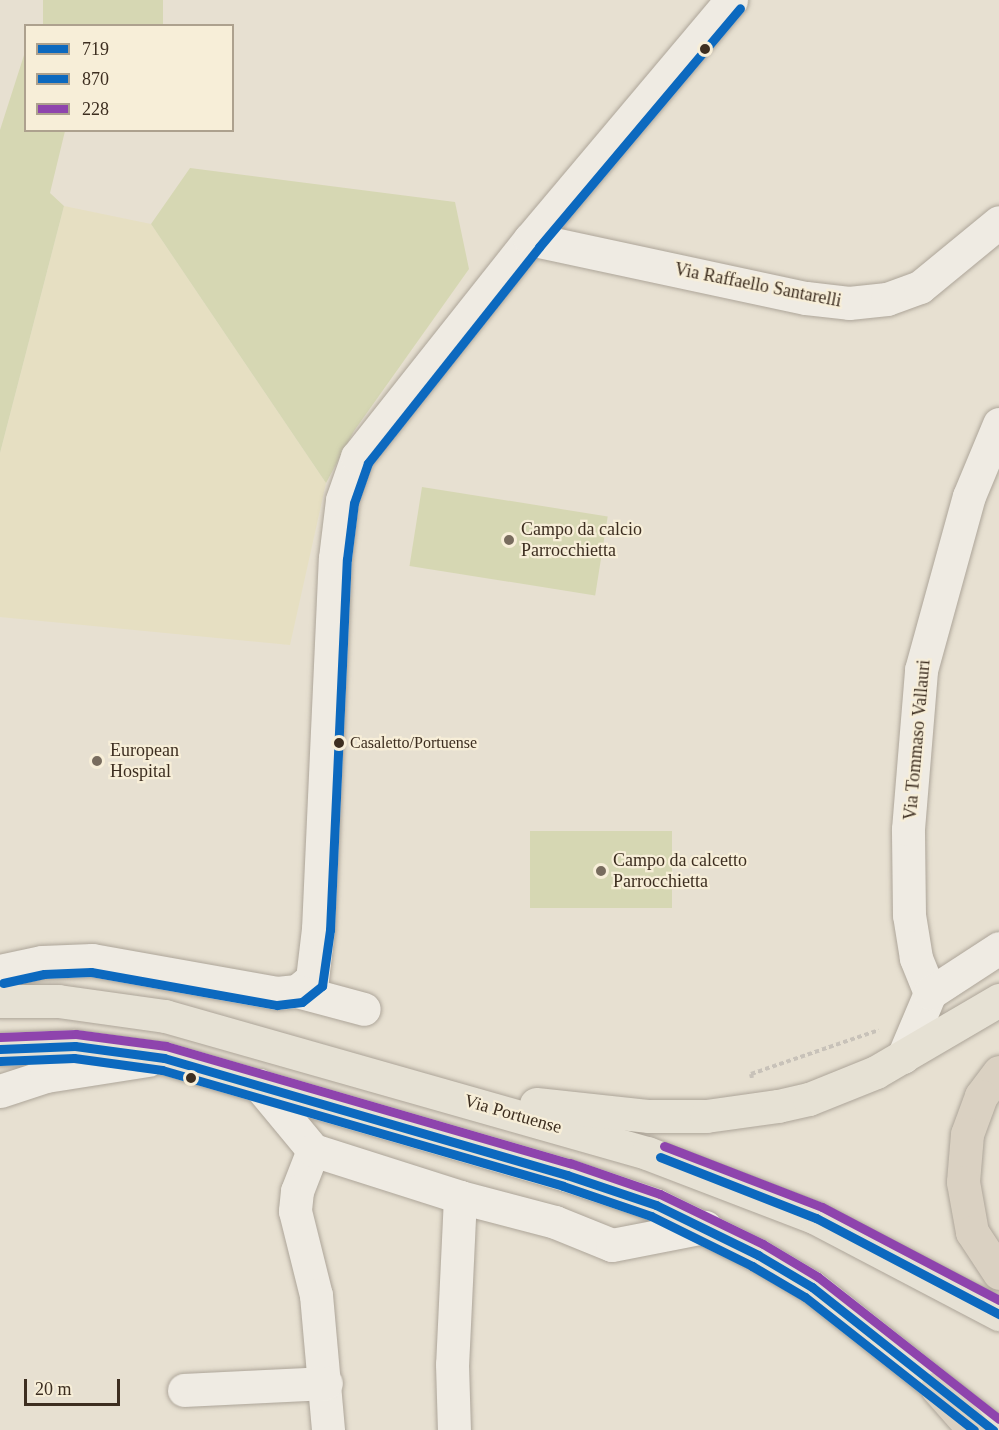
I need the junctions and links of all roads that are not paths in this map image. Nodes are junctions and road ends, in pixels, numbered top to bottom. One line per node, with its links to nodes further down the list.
1 (731, 0): 3 (street)
2 (999, 222): 3 (street, Via Raffaello Santarelli)
3 (530, 239): 7 (street)
4 (999, 424): 8 (street, Via Tommaso Vallauri)
5 (999, 948): 8 (street)
6 (0, 971): 7 (street)
7 (297, 991): 11 (street)
8 (930, 993): 13 (street)
9 (999, 1000): 13 (main road)
10 (0, 1001): 18 (main road, Via Portuense)
11 (364, 1009)
12 (0, 1049): 14 (main road)
13 (903, 1057): 18 (main road)
14 (164, 1058): 16 (main road); 17 (street)
15 (999, 1072): 22 (highway)
16 (259, 1085): 19 (street); 21 (main road)
17 (0, 1091)
18 (439, 1093): 23 (main road, Via Portuense)
19 (313, 1150): 20 (street); 24 (street)
20 (460, 1197): 21 (street); 28 (street)
21 (705, 1227): 25 (main road)
22 (999, 1274)
23 (999, 1314)
24 (326, 1383): 26 (street); 27 (street)
25 (937, 1388): 29 (highway); 30 (main road)
26 (184, 1390)
27 (328, 1430)
28 (454, 1430)
29 (974, 1430)
30 (993, 1430)

